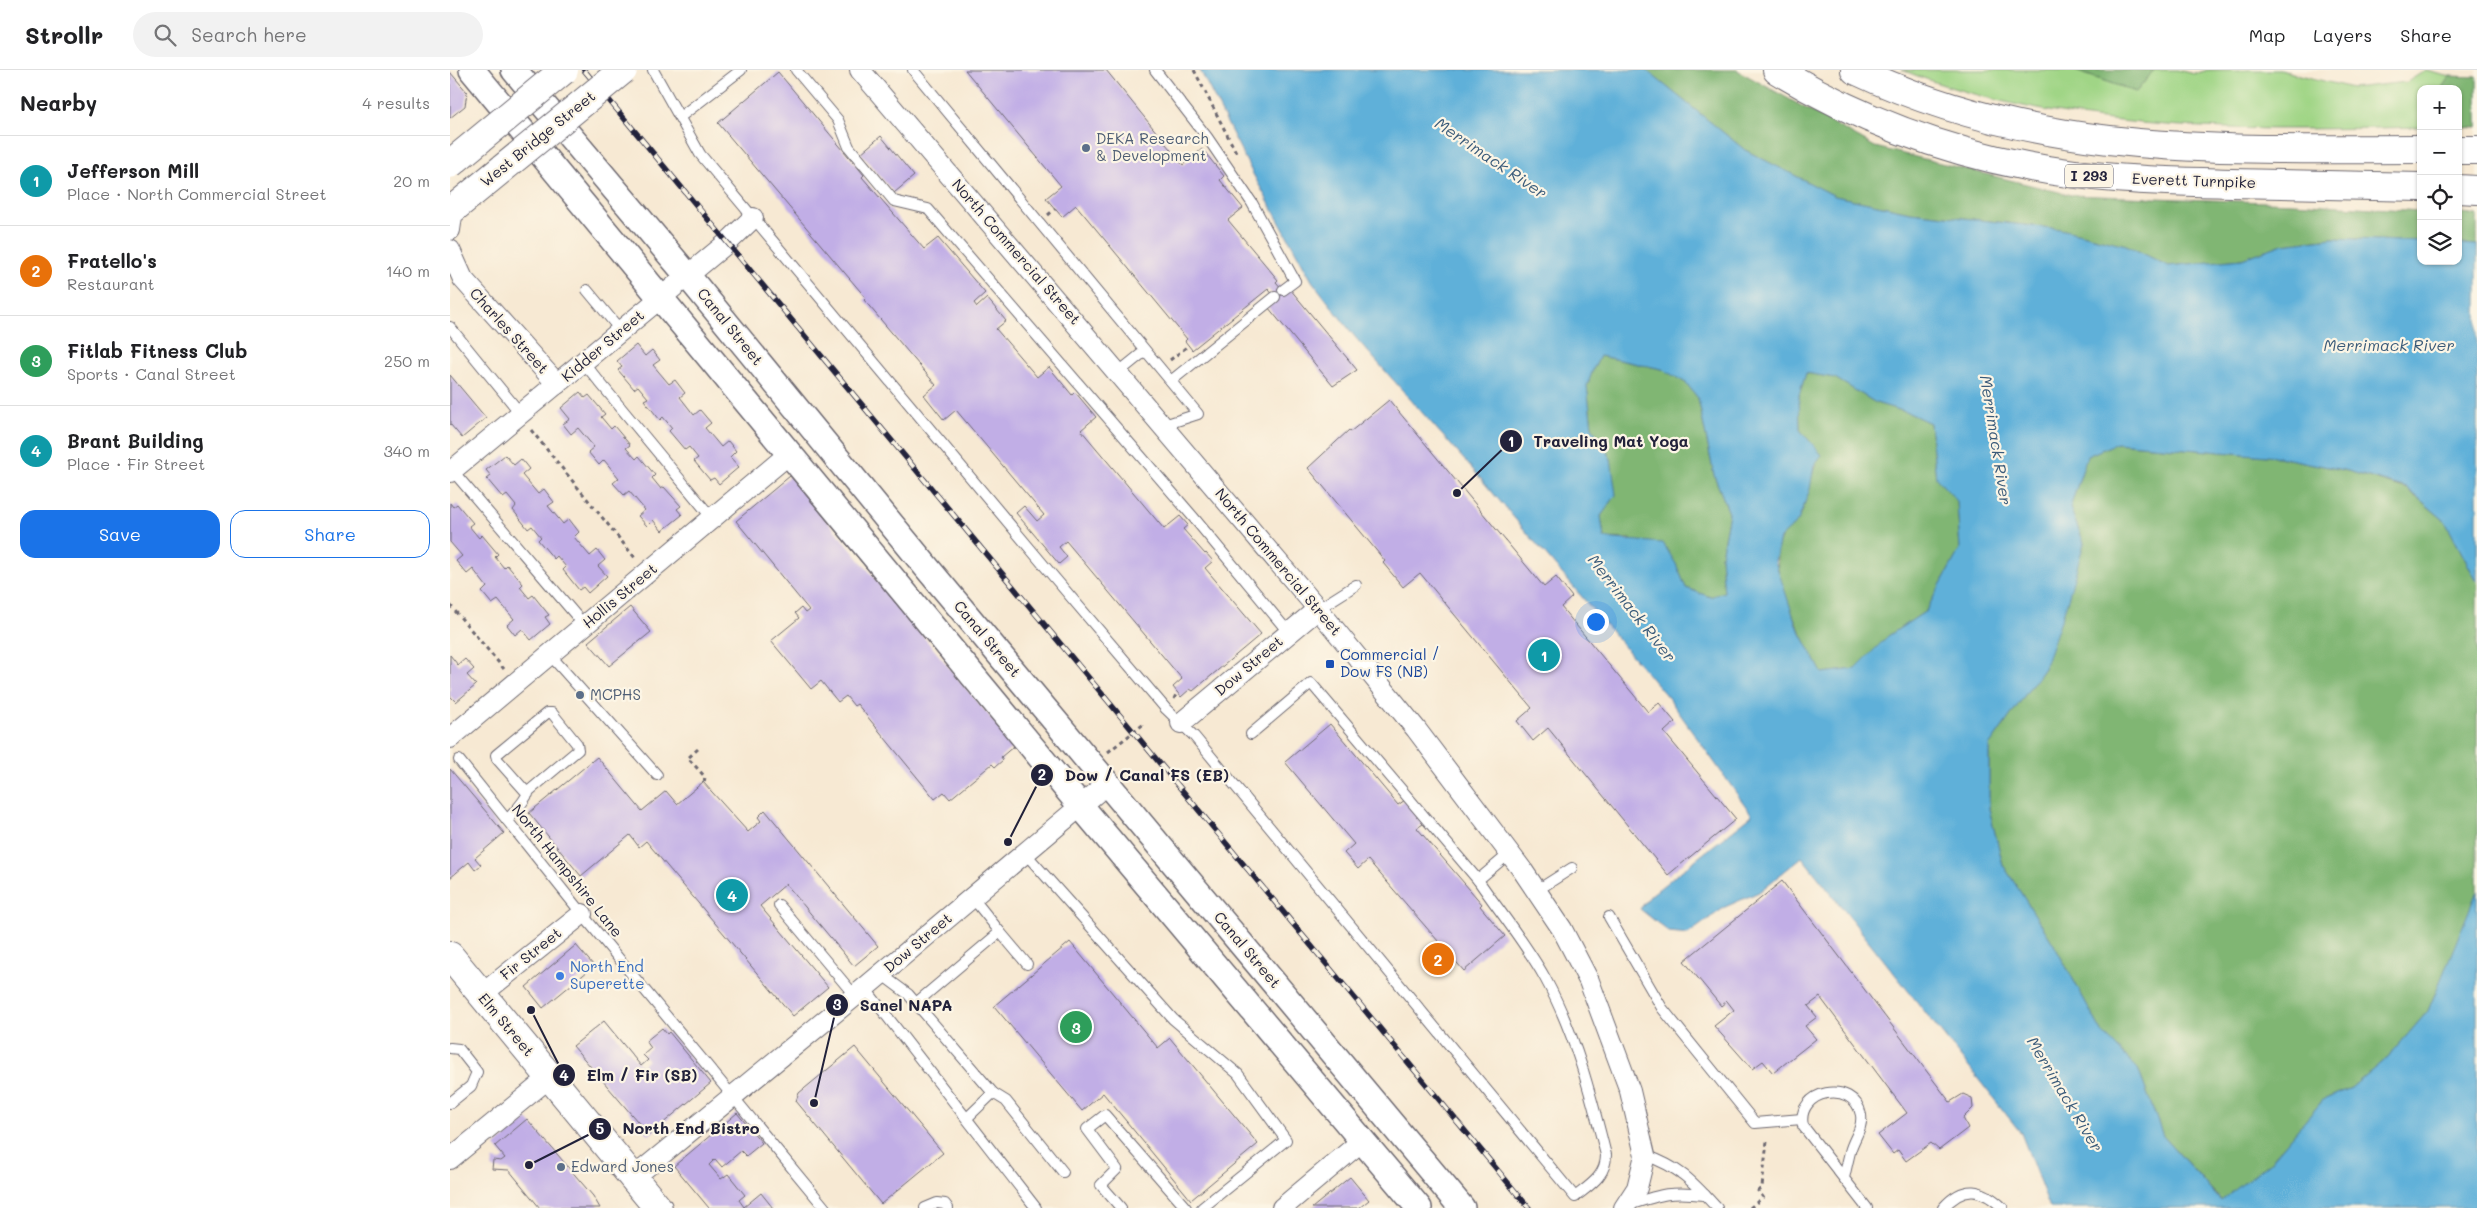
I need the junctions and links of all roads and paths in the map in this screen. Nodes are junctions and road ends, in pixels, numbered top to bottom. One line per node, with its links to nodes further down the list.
1 (472, 70): 28 (street)
2 (514, 70): 26 (street, Canal Street)
3 (564, 70): 19 (main road, bridge)
4 (623, 70): 24 (main road, West Bridge Street, bridge)
5 (653, 70): 14 (lane)
6 (741, 70): 14 (lane)
7 (796, 70): 48 (lane)
8 (860, 70): 35 (street, North Commercial Street)
9 (913, 70): 32 (lane)
10 (1155, 70): 36 (lane)
11 (1194, 70): 18 (path)
12 (1777, 70): 20 (main road, Everett Turnpike / I 293)
13 (1855, 70): 15 (main road)
14 (680, 117): 23 (lane)
15 (2417, 149)
16 (2462, 150): 17 (main road)
17 (2477, 150)
18 (1240, 159)
19 (450, 164)
20 (2417, 187)
21 (2462, 189): 22 (main road)
22 (2477, 190)
23 (753, 218): 26 (street, Kidder Street); 52 (lane)
24 (452, 220)
25 (450, 250): 37 (street, Charles Street)
26 (688, 274): 28 (street, Kidder Street); 60 (street, Canal Street)
27 (587, 290): 30 (lane)
28 (660, 298): 30 (street, Kidder Street); 40 (street)
29 (450, 326): 38 (lane)
30 (620, 331): 33 (street, Kidder Street)
31 (1188, 346): 34 (path)
32 (1146, 351): 34 (lane); 35 (lane)
33 (583, 362): 37 (street, Kidder Street); 42 (lane)
34 (1160, 368): 36 (lane)
35 (1119, 372): 39 (street, North Commercial Street)
36 (1171, 381): 39 (lane)
37 (557, 384): 38 (street, Kidder Street)
38 (526, 422): 41 (street, Kidder Street); 43 (path)
39 (1164, 425): 46 (street, North Commercial Street)
40 (790, 453): 42 (street, Hollis Street); 62 (street)
41 (451, 471): 47 (lane)
42 (712, 518): 47 (street, Hollis Street)
43 (638, 562)
44 (1356, 585): 46 (lane)
45 (450, 604): 50 (path)
46 (1318, 609): 48 (street, Dow Street); 65 (street, North Commercial Street)
47 (585, 626): 49 (street, Hollis Street)
48 (1289, 633): 52 (street, Dow Street)
49 (550, 655): 54 (street, Hollis Street); 58 (lane)
50 (506, 671)
51 (1145, 723): 56 (path)
52 (1181, 723): 67 (lane)
53 (1251, 734): 67 (lane)
54 (450, 738)
55 (698, 749): 59 (path)
56 (1103, 755)
57 (459, 760): 63 (lane, North Hampshire Lane)
58 (657, 776)
59 (704, 783)
60 (1108, 783): 62 (street, Dow Street); 106 (street, Canal Street)
61 (528, 794): 61 (lane); 63 (lane)
62 (1080, 806): 64 (street, Dow Street); 87 (street)
63 (507, 820): 71 (lane, North Hampshire Lane)
64 (1025, 853): 69 (street, Dow Street); 103 (lane)
65 (1510, 853): 67 (lane); 68 (street, North Commercial Street)
66 (1572, 868): 68 (lane)
67 (1478, 880)
68 (1536, 890): 89 (street, North Commercial Street)
69 (972, 897): 73 (lane); 76 (street, Dow Street)
70 (779, 905): 77 (lane)
71 (582, 914): 78 (street, Fir Street); 83 (lane, North Hampshire Lane)
72 (1609, 917): 86 (lane)
73 (1000, 932): 75 (lane); 79 (lane)
74 (450, 956): 78 (main road, Elm Street)
75 (1027, 964)
76 (881, 974): 77 (street, Dow Street); 79 (lane)
77 (860, 992): 83 (street, Dow Street); 85 (lane)
78 (481, 995): 81 (main road, Elm Street)
79 (916, 1003): 82 (lane)
80 (450, 1048): 84 (lane)
81 (550, 1077): 90 (street); 92 (main road, Elm Street)
82 (993, 1093): 85 (lane); 91 (lane)
83 (733, 1096): 92 (street, Dow Street); 97 (lane, North Hampshire Lane)
84 (450, 1103)
85 (966, 1118): 100 (lane)
86 (1802, 1120): 93 (lane); 93 (lane)
87 (1364, 1140): 104 (street); 105 (street)
88 (1767, 1142): 108 (path)
89 (1645, 1155): 94 (lane); 95 (street, North Commercial Street)
90 (450, 1159)
91 (1063, 1172)
92 (633, 1178): 96 (main road, Elm Street)
93 (1844, 1178): 109 (lane)
94 (1705, 1195): 95 (lane); 107 (lane)
95 (1625, 1207)
96 (658, 1208)
97 (825, 1208)
98 (925, 1208): 99 (lane)
99 (948, 1208)
100 (1036, 1208)
101 (1121, 1208): 102 (lane)
102 (1186, 1208)
103 (1202, 1208)
104 (1282, 1208)
105 (1419, 1208)
106 (1462, 1208)
107 (1717, 1208)
108 (1750, 1208)
109 (1867, 1208)
110 (1943, 1208): 111 (lane)
111 (2003, 1208)

